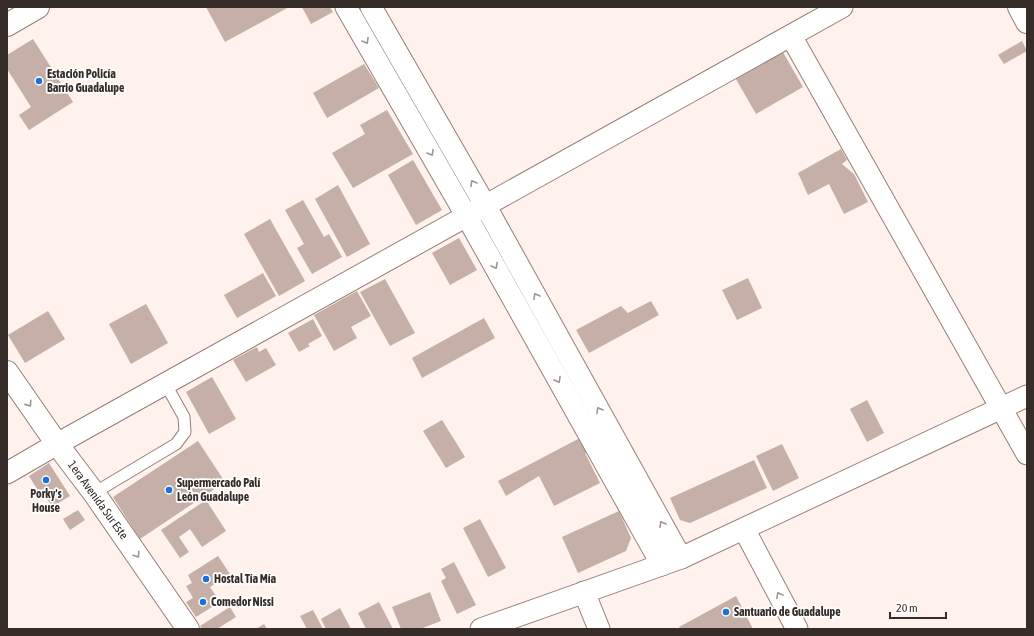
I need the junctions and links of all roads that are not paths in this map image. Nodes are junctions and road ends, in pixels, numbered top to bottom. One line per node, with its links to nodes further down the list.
1 (38, 7): 7 (street)
2 (346, 7): 10 (street, one-way to 10)
3 (371, 7): 9 (street, one-way to 3)
4 (842, 7): 8 (street)
5 (1019, 7): 6 (street)
6 (1027, 22)
7 (7, 25)
8 (791, 36): 9 (street); 14 (street)
9 (485, 204): 10 (street); 20 (street, one-way to 9)
10 (466, 215): 12 (street); 20 (street, one-way to 20)
11 (7, 372): 15 (street, 1era Avenida Sur Este, one-way to 15)
12 (165, 383): 15 (street); 18 (lane)
13 (1027, 396): 14 (street)
14 (1001, 408): 16 (street); 19 (street)
15 (57, 444): 17 (street); 18 (street, 1era Avenida Sur Este)
16 (1027, 454)
17 (7, 473)
18 (94, 493): 22 (street, 1era Avenida Sur Este, one-way to 22)
19 (744, 529): 20 (street); 25 (street, one-way to 19)
20 (672, 562): 21 (street)
21 (584, 592): 23 (street); 24 (street)
22 (188, 629)
23 (481, 629)
24 (599, 629)
25 (797, 629)

